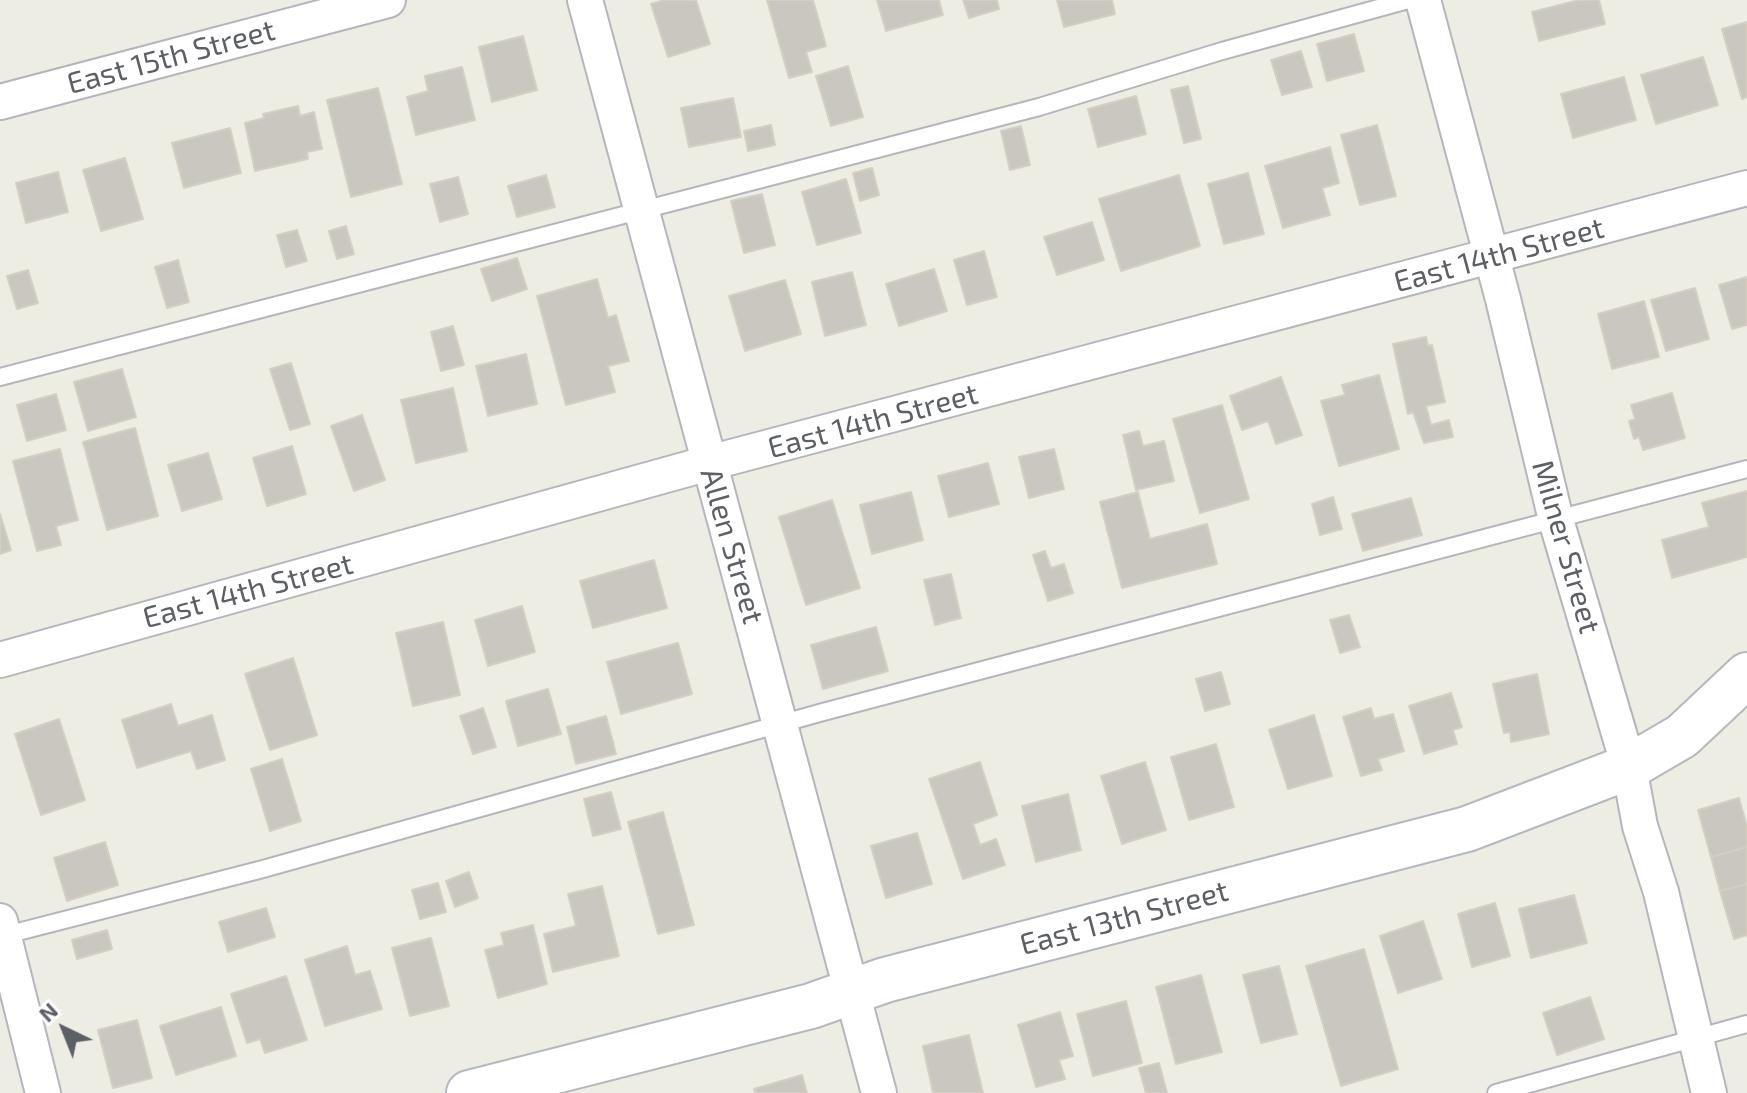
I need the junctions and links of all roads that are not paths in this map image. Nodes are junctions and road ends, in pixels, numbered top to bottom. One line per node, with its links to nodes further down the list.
1 (388, 0): 5 (street, East 15th Street)
2 (585, 0): 7 (street, Allen Street)
3 (1408, 0): 7 (lane)
4 (1423, 0): 8 (street, Milner Street)
5 (0, 102)
6 (1747, 188): 8 (street, East 14th Street)
7 (641, 210): 9 (lane); 10 (street, Allen Street)
8 (1492, 257): 10 (street, East 14th Street); 12 (street, Milner Street)
9 (0, 377)
10 (709, 463): 13 (street, East 14th Street); 15 (street, Allen Street)
11 (1747, 469): 12 (lane)
12 (1556, 520): 15 (lane); 16 (street, Milner Street)
13 (0, 660)
14 (1747, 675): 16 (street, East 13th Street)
15 (782, 724): 17 (lane); 18 (street, Allen Street)
16 (1629, 767): 18 (street, East 13th Street); 20 (street, Milner Street)
17 (1, 931): 21 (street)
18 (851, 991): 22 (street, East 13th Street); 23 (street, Allen Street)
19 (1747, 1024): 20 (lane)
20 (1695, 1039): 24 (lane); 25 (street, Milner Street)
21 (43, 1093)
22 (469, 1093)
23 (879, 1093)
24 (1496, 1093)
25 (1709, 1093)

